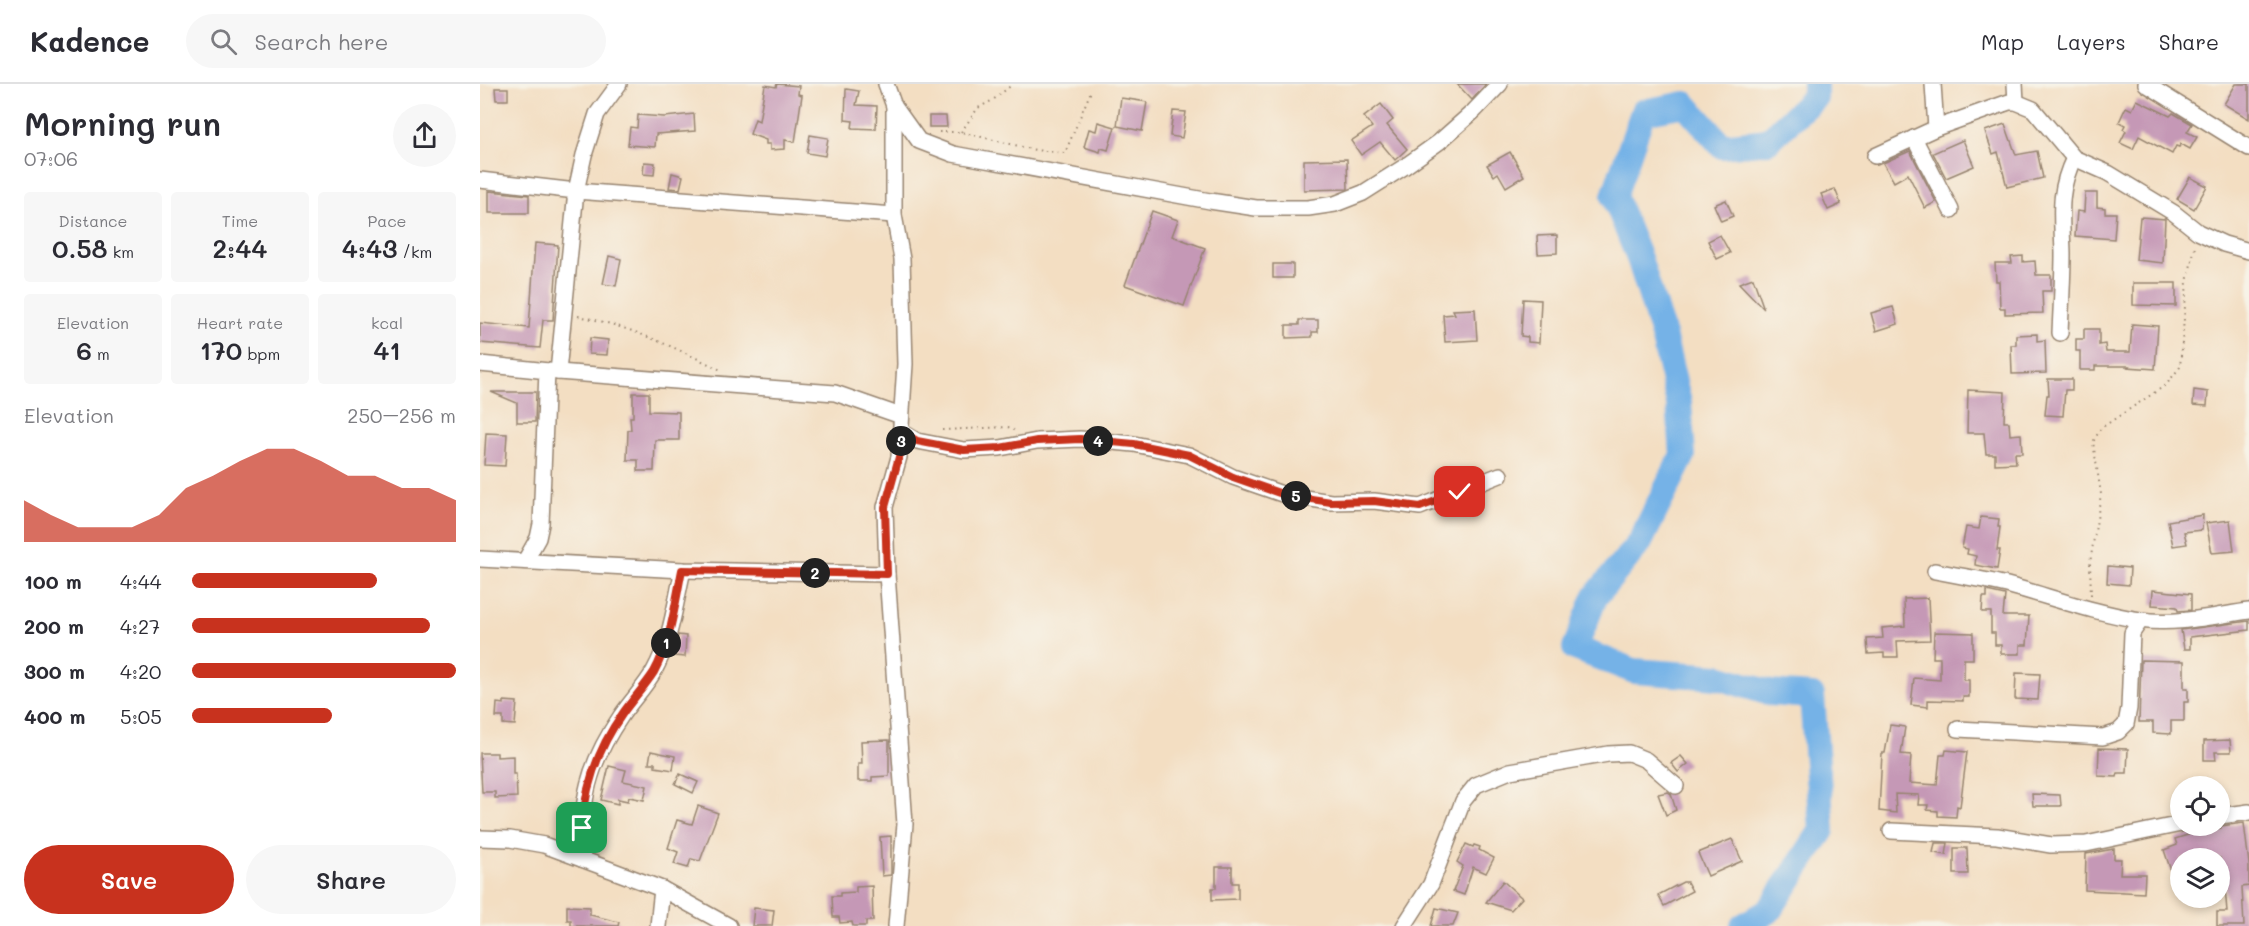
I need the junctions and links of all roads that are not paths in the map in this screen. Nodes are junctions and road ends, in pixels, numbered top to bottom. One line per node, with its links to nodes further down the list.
1 (619, 84): 15 (street)
2 (886, 84): 8 (street)
3 (1500, 84): 8 (street)
4 (1933, 84): 9 (street)
5 (2015, 84): 7 (street)
6 (2146, 84): 11 (street)
7 (2016, 102): 9 (street); 13 (street)
8 (894, 106): 17 (street)
9 (1936, 128): 10 (street)
10 (1914, 138): 12 (street); 16 (street)
11 (2249, 148)
12 (1875, 156)
13 (2074, 158): 18 (street); 19 (street)
14 (480, 180): 15 (street)
15 (576, 191): 17 (street); 21 (street)
16 (1951, 210)
17 (894, 215): 22 (street)
18 (2249, 251)
19 (2060, 333)
20 (480, 364): 21 (street)
21 (552, 371): 22 (street); 26 (street)
22 (901, 416): 23 (street)
23 (902, 432): 24 (street); 29 (street)
24 (1500, 476)
25 (480, 559): 26 (street)
26 (525, 561): 27 (street)
27 (682, 570): 29 (street); 39 (street)
28 (1935, 571): 31 (street)
29 (887, 574): 43 (street)
30 (2249, 611): 31 (street)
31 (2141, 620): 32 (street)
32 (1958, 729)
33 (1676, 786): 44 (street)
34 (2249, 812): 35 (street)
35 (2230, 815)
36 (2170, 826): 37 (street)
37 (1891, 831)
38 (480, 838): 39 (street)
39 (582, 859): 40 (street)
40 (662, 889): 41 (street); 42 (street)
41 (658, 926)
42 (729, 926)
43 (896, 926)
44 (1404, 926)

